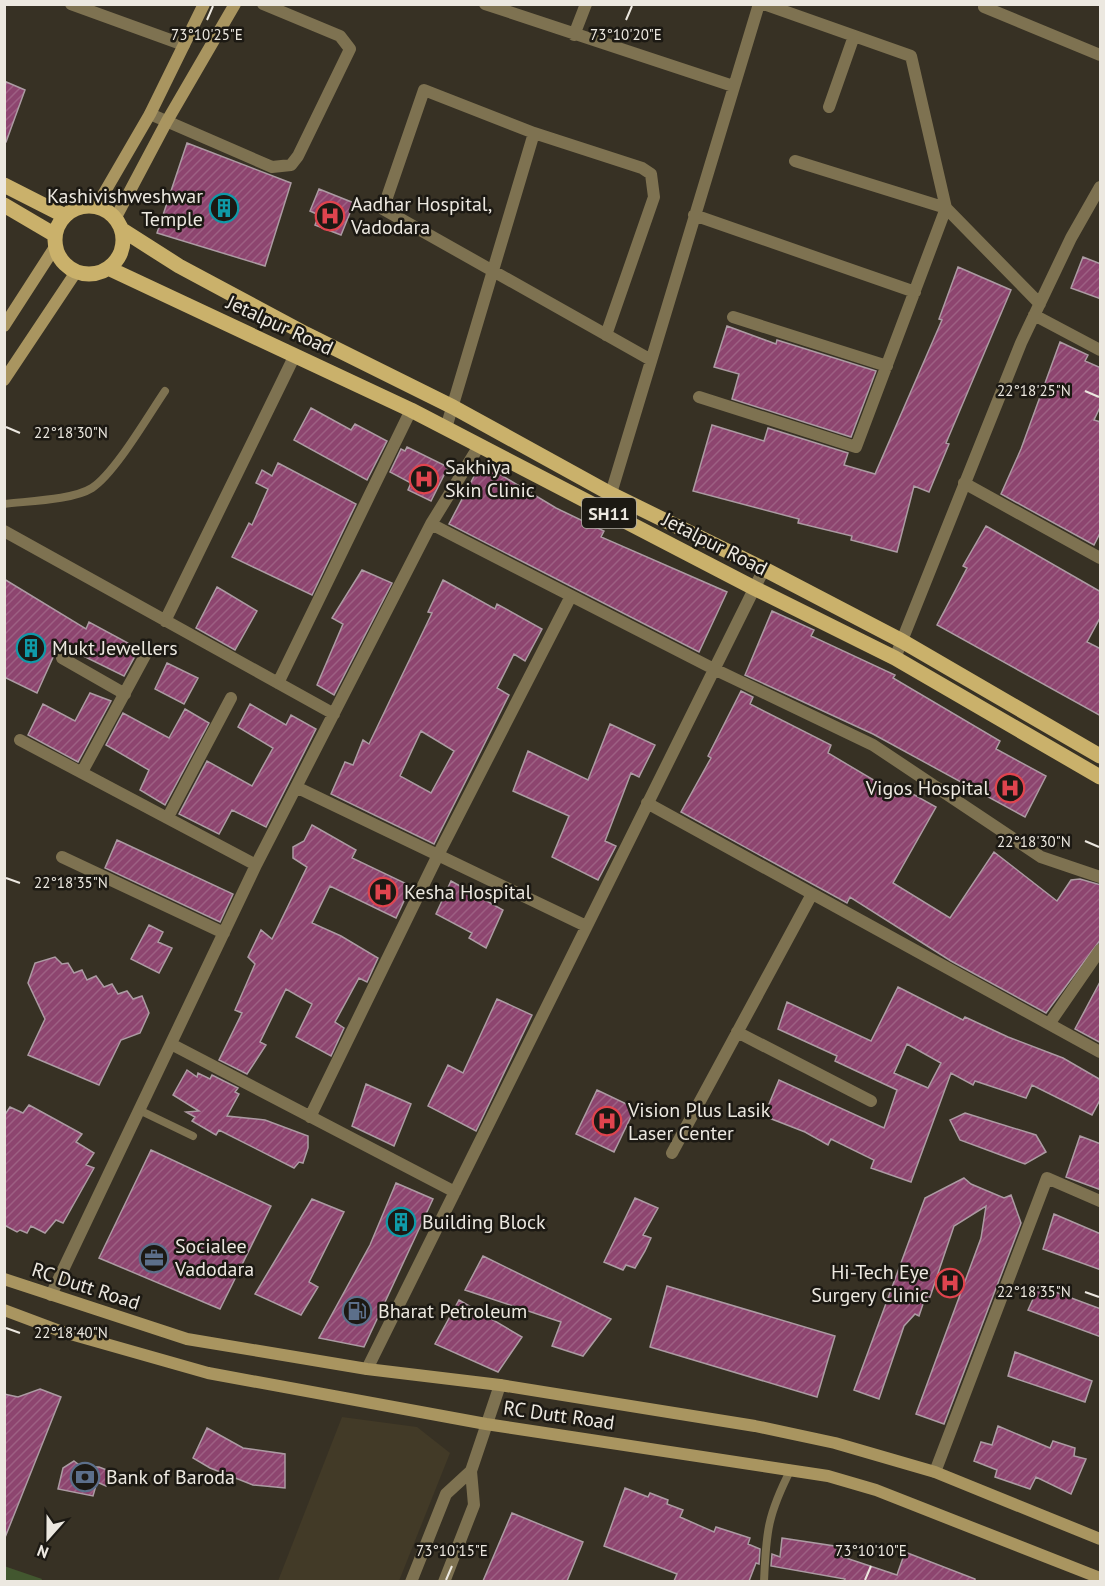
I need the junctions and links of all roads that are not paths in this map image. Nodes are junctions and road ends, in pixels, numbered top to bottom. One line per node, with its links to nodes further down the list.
1 (71, 4): 12 (street)
2 (204, 4): 12 (main road)
3 (236, 4): 17 (main road)
4 (263, 4): 17 (street)
5 (485, 4): 10 (street)
6 (585, 4): 10 (street)
7 (759, 4): 14 (street)
8 (764, 4): 11 (street)
9 (985, 4): 13 (street)
10 (574, 35): 14 (street)
11 (854, 36): 15 (street); 24 (street)
12 (184, 45): 16 (main road)
13 (1101, 55)
14 (733, 86): 25 (street)
15 (829, 107)
16 (150, 114): 17 (street); 23 (main road)
17 (167, 121): 27 (main road)
18 (534, 133): 30 (street); 30 (street); 36 (street)
19 (795, 161): 24 (street)
20 (4, 185): 26 (main road)
21 (1101, 187): 33 (street)
22 (4, 205): 28 (main road)
23 (96, 207): 26 (main road); 27 (main road)
24 (946, 208): 32 (street); 33 (street)
25 (694, 215): 32 (street); 39 (street)
26 (65, 216): 28 (main road)
27 (118, 224): 29 (main road); 44 (main road, Jetalpur Road / SH11)
28 (55, 241): 31 (main road); 35 (main road)
29 (108, 268): 31 (main road); 38 (main road, Jetalpur Road / SH11)
30 (494, 271): 36 (street); 44 (street)
31 (76, 272): 41 (main road)
32 (915, 292): 40 (street)
33 (1037, 309): 37 (street); 48 (street)
34 (733, 317): 40 (street)
35 (4, 326)
36 (606, 335): 39 (street)
37 (1101, 350)
38 (295, 355): 45 (main road, Jetalpur Road / SH11); 58 (street)
39 (651, 360): 49 (street)
40 (887, 366): 43 (street)
41 (4, 380)
42 (165, 391): 50 (lane)
43 (699, 397)
44 (453, 407): 46 (street); 49 (main road, Jetalpur Road / SH11)
45 (411, 410): 46 (main road, Jetalpur Road / SH11); 64 (street)
46 (446, 428): 47 (main road, Jetalpur Road / SH11)
47 (479, 446): 51 (main road, Jetalpur Road / SH11); 52 (street)
48 (964, 483): 54 (street); 59 (street)
49 (611, 494): 51 (street); 55 (main road, Jetalpur Road / SH11)
50 (4, 504)
51 (606, 512): 56 (main road, Jetalpur Road / SH11)
52 (431, 524): 57 (street); 67 (street)
53 (4, 531): 58 (street)
54 (1100, 555)
55 (764, 569): 56 (street); 59 (main road, Jetalpur Road / SH11)
56 (754, 588): 62 (main road, Jetalpur Road / SH11); 63 (street)
57 (571, 596): 63 (street); 75 (street)
58 (165, 621): 64 (street)
59 (902, 641): 62 (street); 69 (main road, Jetalpur Road / SH11)
60 (148, 651): 65 (street)
61 (62, 658): 65 (street)
62 (895, 658): 71 (main road, Jetalpur Road / SH11)
63 (714, 669): 73 (street); 78 (street)
64 (278, 683): 67 (street)
65 (125, 694): 70 (street)
66 (231, 698): 74 (street)
67 (334, 714): 72 (street)
68 (20, 740): 70 (street)
69 (1101, 756)
70 (82, 772): 74 (street)
71 (1101, 777)
72 (296, 787): 75 (street); 77 (street)
73 (647, 803): 79 (street); 80 (street)
74 (168, 818): 77 (street)
75 (438, 855): 80 (street); 89 (street)
76 (62, 857): 81 (street)
77 (256, 865): 81 (street)
78 (1101, 877)
79 (812, 894): 83 (street); 84 (street)
80 (586, 926): 92 (street)
81 (224, 933): 85 (street)
82 (1101, 950): 83 (street)
83 (1049, 1024): 86 (street)
84 (737, 1032): 87 (street); 91 (street)
85 (171, 1044): 88 (street); 89 (street)
86 (1101, 1052)
87 (871, 1101)
88 (139, 1110): 90 (lane); 95 (street)
89 (310, 1117): 92 (street)
90 (193, 1136)
91 (672, 1153)
92 (454, 1192): 97 (street)
93 (1101, 1201): 102 (street)
94 (4, 1279): 95 (main road, RC Dutt Road)
95 (51, 1295): 97 (main road, RC Dutt Road)
96 (4, 1310): 99 (main road, RC Dutt Road)
97 (367, 1369): 98 (main road, RC Dutt Road)
98 (500, 1386): 99 (street); 102 (main road, RC Dutt Road)
99 (486, 1424): 100 (main road, RC Dutt Road); 101 (street)
100 (792, 1468): 104 (main road, RC Dutt Road); 107 (lane)
101 (471, 1470): 105 (street); 106 (street)
102 (935, 1472): 103 (main road, RC Dutt Road)
103 (1101, 1539)
104 (1101, 1578)
105 (411, 1581)
106 (444, 1581)
107 (764, 1581)

